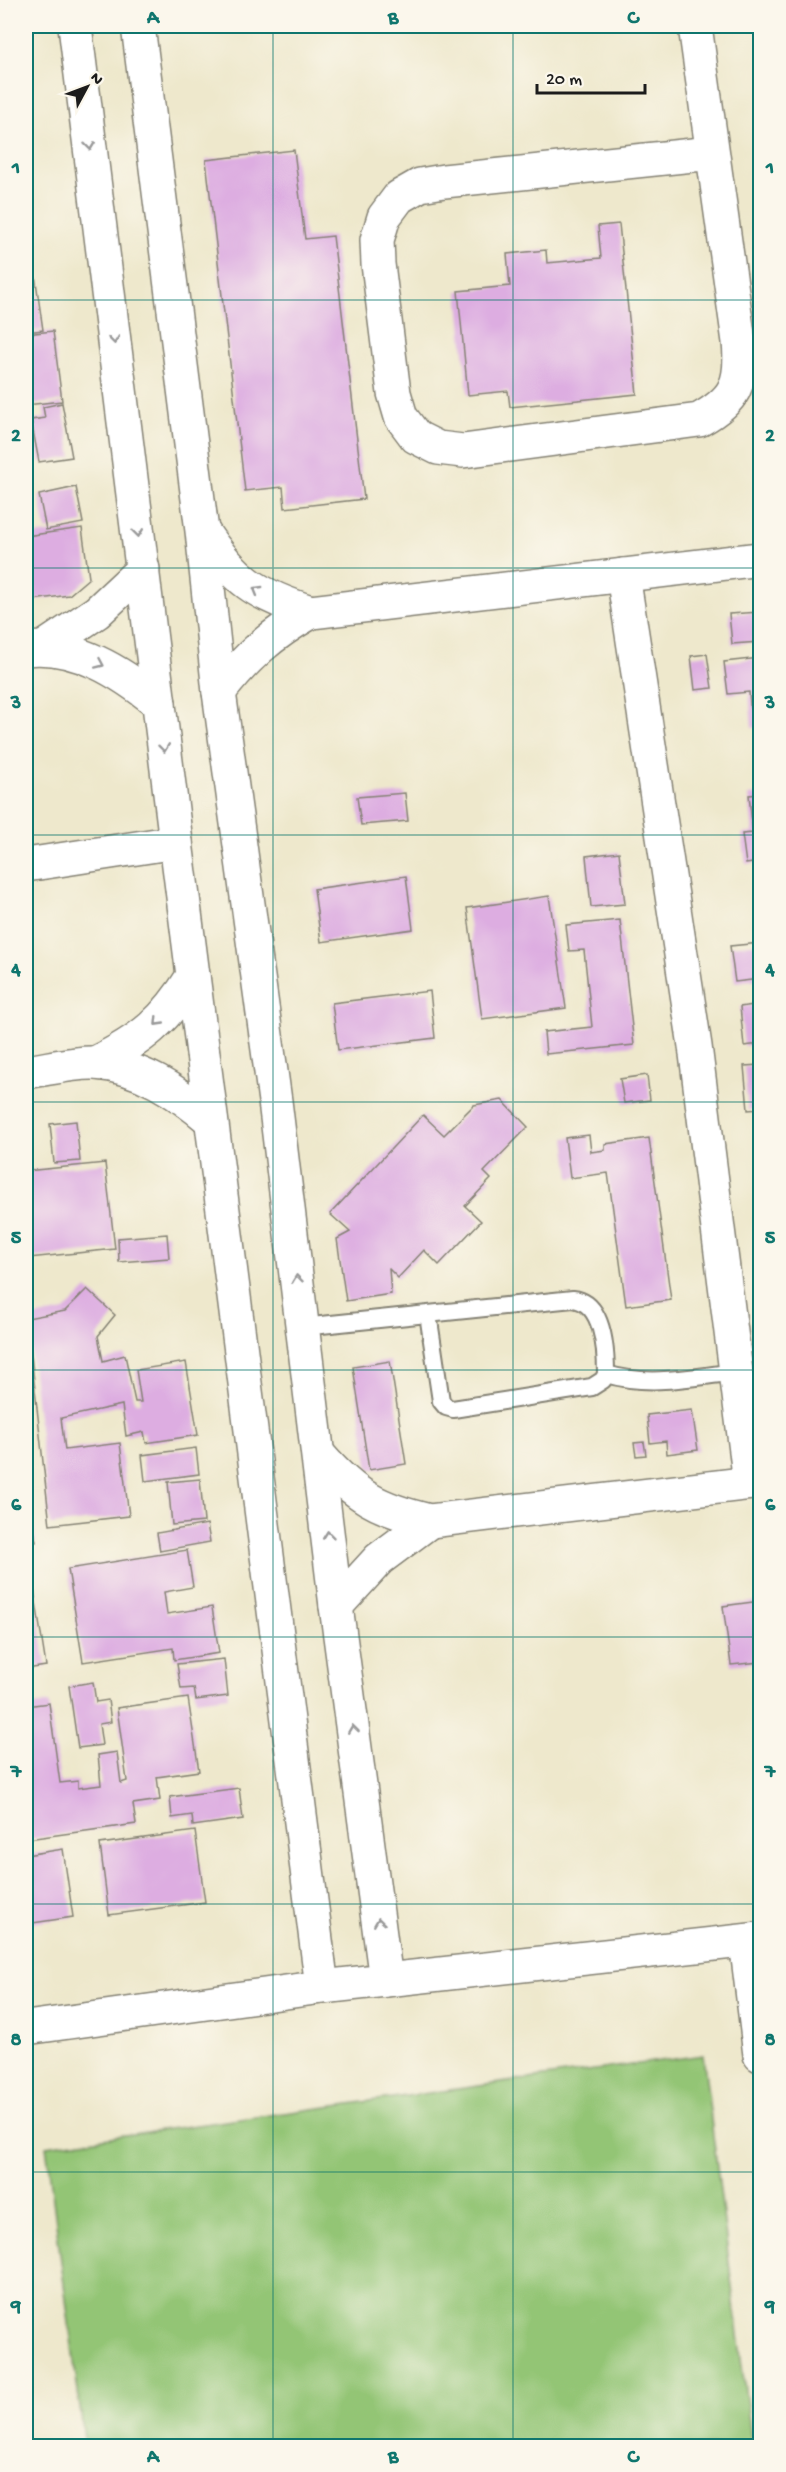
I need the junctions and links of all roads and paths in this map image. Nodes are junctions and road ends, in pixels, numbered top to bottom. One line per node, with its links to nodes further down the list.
1 (75, 26): 7 (street, one-way to 7)
2 (138, 26): 5 (street)
3 (695, 26): 4 (street)
4 (712, 153): 4 (street)
5 (202, 531): 9 (street, one-way to 5); 11 (street)
6 (760, 559): 8 (street)
7 (143, 569): 10 (street); 12 (street)
8 (623, 575): 9 (street); 21 (street)
9 (311, 612): 11 (street)
10 (35, 648): 12 (street, one-way to 12)
11 (219, 692): 20 (street, one-way to 11)
12 (159, 704): 13 (street, one-way to 13)
13 (176, 842): 14 (street); 15 (street)
14 (26, 865)
15 (193, 976): 16 (street, one-way to 16); 18 (street)
16 (94, 1063): 17 (street); 18 (street)
17 (26, 1072)
18 (211, 1120): 29 (street)
19 (428, 1314): 20 (lane); 22 (lane); 22 (lane)
20 (302, 1327): 23 (street)
21 (736, 1372): 22 (lane); 24 (street)
22 (606, 1374)
23 (320, 1456): 25 (street); 26 (street, one-way to 23)
24 (755, 1483): 25 (street)
25 (430, 1521): 26 (street)
26 (336, 1606): 28 (street, one-way to 26)
27 (753, 1940): 28 (street); 31 (street)
28 (386, 1980): 29 (street)
29 (322, 1987): 30 (street)
30 (26, 2028)
31 (760, 2055)

